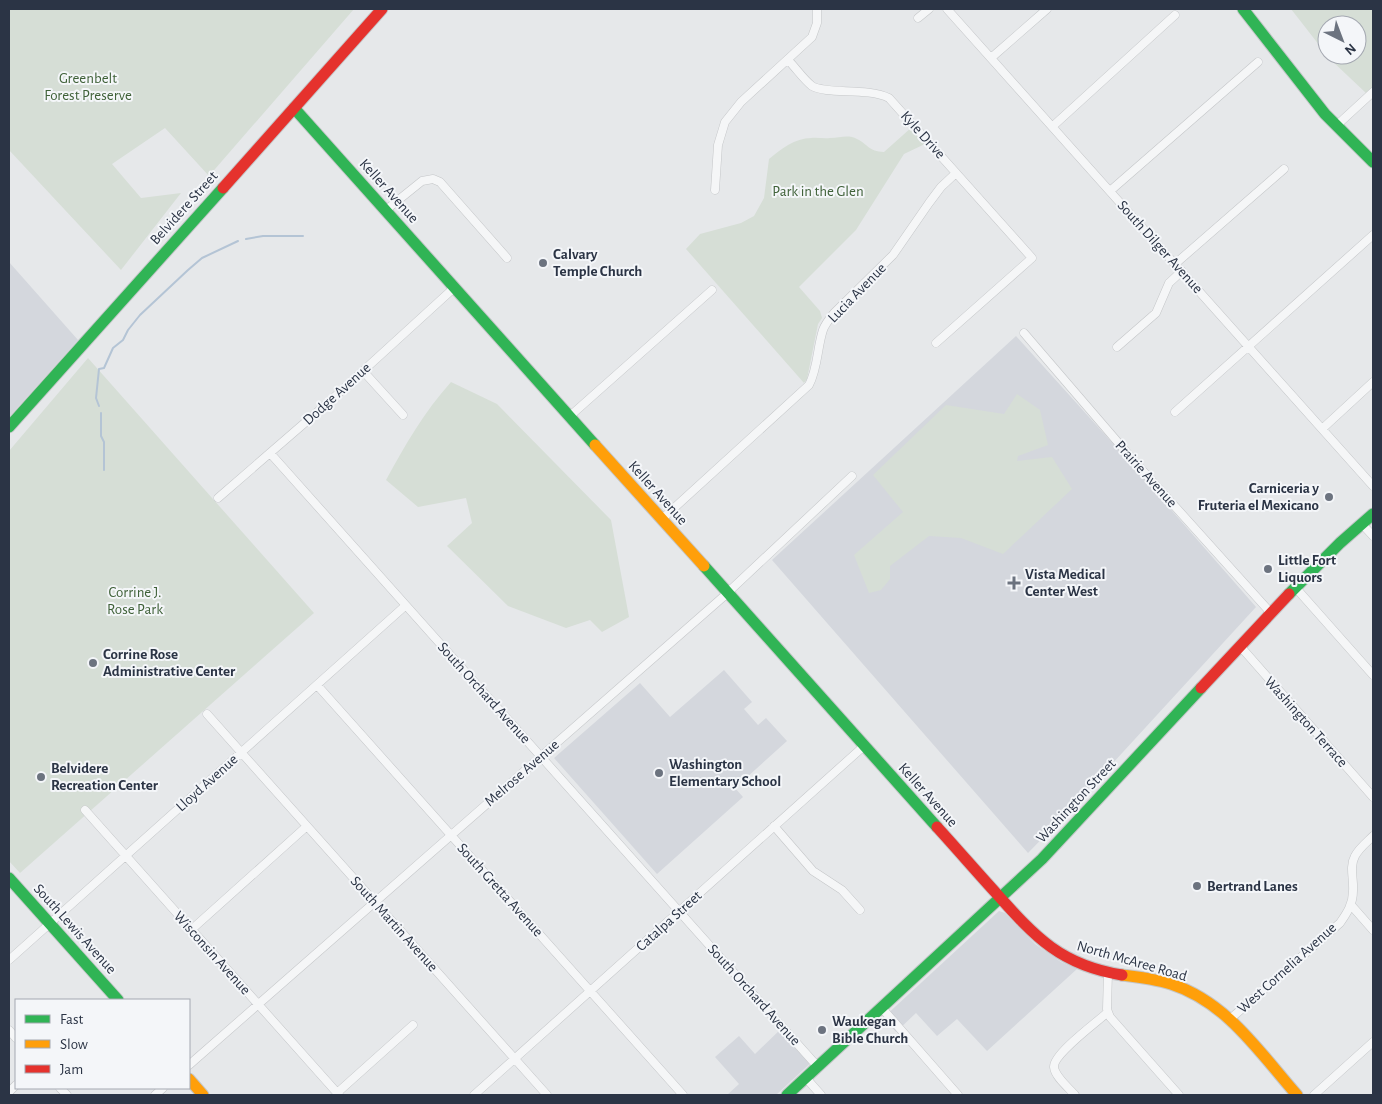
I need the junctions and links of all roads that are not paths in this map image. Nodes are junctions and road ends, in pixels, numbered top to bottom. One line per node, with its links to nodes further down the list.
1 (382, 9): 13 (main road, Belvidere Street)
2 (817, 9): 10 (street)
3 (929, 9): 8 (street)
4 (947, 9): 9 (street, South Dilger Avenue)
5 (1046, 9): 9 (street)
6 (1243, 9): 15 (main road)
7 (1175, 15): 14 (street)
8 (918, 18)
9 (991, 58): 14 (street, South Dilger Avenue)
10 (788, 60): 18 (street, Kyle Drive); 19 (street)
11 (1258, 62): 20 (street)
12 (1373, 92): 15 (street)
13 (294, 108): 21 (main road, Keller Avenue); 37 (main road, Belvidere Street)
14 (1053, 126): 20 (street, South Dilger Avenue)
15 (1336, 126): 16 (main road)
16 (1373, 162)
17 (1284, 169): 24 (street)
18 (956, 173): 29 (street, Kyle Drive); 44 (street, Lucia Avenue)
19 (715, 190)
20 (1110, 191): 24 (street, South Dilger Avenue)
21 (386, 210): 23 (street); 26 (main road, Keller Avenue)
22 (1373, 235): 30 (street)
23 (507, 258)
24 (1176, 264): 25 (street, South Dilger Avenue)
25 (1182, 271): 30 (street, South Dilger Avenue); 31 (street)
26 (455, 287): 32 (street, Dodge Avenue); 36 (main road, Keller Avenue)
27 (712, 290): 36 (street)
28 (1024, 333): 50 (street, Prairie Avenue)
29 (936, 343)
30 (1249, 346): 34 (street); 38 (street, South Dilger Avenue)
31 (1116, 347)
32 (363, 371): 35 (street); 39 (street, Dodge Avenue)
33 (1373, 382): 38 (street)
34 (1175, 412)
35 (402, 415)
36 (570, 416): 44 (main road, Keller Avenue)
37 (9, 427)
38 (1322, 429): 41 (street, South Dilger Avenue)
39 (270, 453): 42 (street, Dodge Avenue); 49 (street, South Orchard Avenue)
40 (852, 476): 48 (street, Melrose Avenue)
41 (1373, 486)
42 (218, 498)
43 (1373, 514): 45 (main road, Washington Street)
44 (662, 519): 48 (main road, Keller Avenue)
45 (1362, 524): 46 (street); 47 (main road, Washington Street)
46 (1373, 536)
47 (1295, 587): 50 (main road, Washington Street); 52 (street)
48 (727, 592): 55 (main road, Keller Avenue); 57 (street, Melrose Avenue)
49 (405, 606): 53 (street, Lloyd Avenue); 57 (street, South Orchard Avenue)
50 (1271, 612): 51 (main road, Washington Street)
51 (1240, 646): 58 (street, Washington Terrace); 66 (main road, Washington Street)
52 (1373, 675)
53 (317, 685): 56 (street, Lloyd Avenue); 62 (street, South Gretta Avenue)
54 (206, 714): 56 (street, South Martin Avenue)
55 (864, 746): 61 (street, Catalpa Street); 66 (main road, Keller Avenue)
56 (241, 752): 60 (street, South Martin Avenue); 64 (street, Lloyd Avenue)
57 (541, 756): 62 (street, Melrose Avenue); 70 (street, South Orchard Avenue)
58 (1373, 797)
59 (85, 810): 64 (street, Wisconsin Avenue)
60 (307, 826): 67 (street, South Martin Avenue); 72 (street)
61 (774, 826): 69 (street); 70 (street, Catalpa Street)
62 (451, 835): 67 (street, Melrose Avenue); 76 (street, South Gretta Avenue)
63 (1373, 836): 68 (street, West Cornelia Avenue)
64 (125, 856): 71 (street, Lloyd Avenue); 72 (street, Wisconsin Avenue)
65 (9, 878): 71 (main road, South Lewis Avenue)
66 (1000, 898): 75 (main road, North McAree Road); 79 (main road, Washington Street)
67 (375, 902): 78 (street, Melrose Avenue); 84 (street, South Martin Avenue)
68 (1350, 905): 73 (street); 81 (street, West Cornelia Avenue)
69 (860, 910)
70 (680, 911): 76 (street, Catalpa Street); 86 (street, South Orchard Avenue)
71 (50, 923): 74 (street, Lloyd Avenue); 77 (main road, South Lewis Avenue)
72 (191, 930): 78 (street, Wisconsin Avenue)
73 (1373, 930)
74 (9, 960)
75 (1108, 972): 80 (street); 81 (main road, North McAree Road)
76 (590, 991): 84 (street, Catalpa Street); 93 (street, South Gretta Avenue)
77 (117, 999)
78 (258, 1005): 85 (street, Melrose Avenue); 89 (street, Wisconsin Avenue)
79 (881, 1007): 86 (main road, Washington Street); 96 (street)
80 (1108, 1012): 97 (street); 98 (street)
81 (1229, 1020): 99 (main road, North McAree Road)
82 (413, 1025): 89 (street)
83 (1373, 1042): 100 (street)
84 (515, 1058): 91 (street, Catalpa Street); 92 (street, South Martin Avenue)
85 (190, 1064)
86 (818, 1066): 87 (main road, Washington Street)
87 (806, 1078): 94 (main road, Washington Street); 95 (street)
88 (190, 1080): 90 (main road)
89 (338, 1094)
90 (203, 1095)
91 (474, 1095)
92 (547, 1095)
93 (683, 1095)
94 (787, 1095)
95 (821, 1095)
96 (958, 1095)
97 (1075, 1095)
98 (1179, 1095)
99 (1297, 1095)
100 (1314, 1095)

